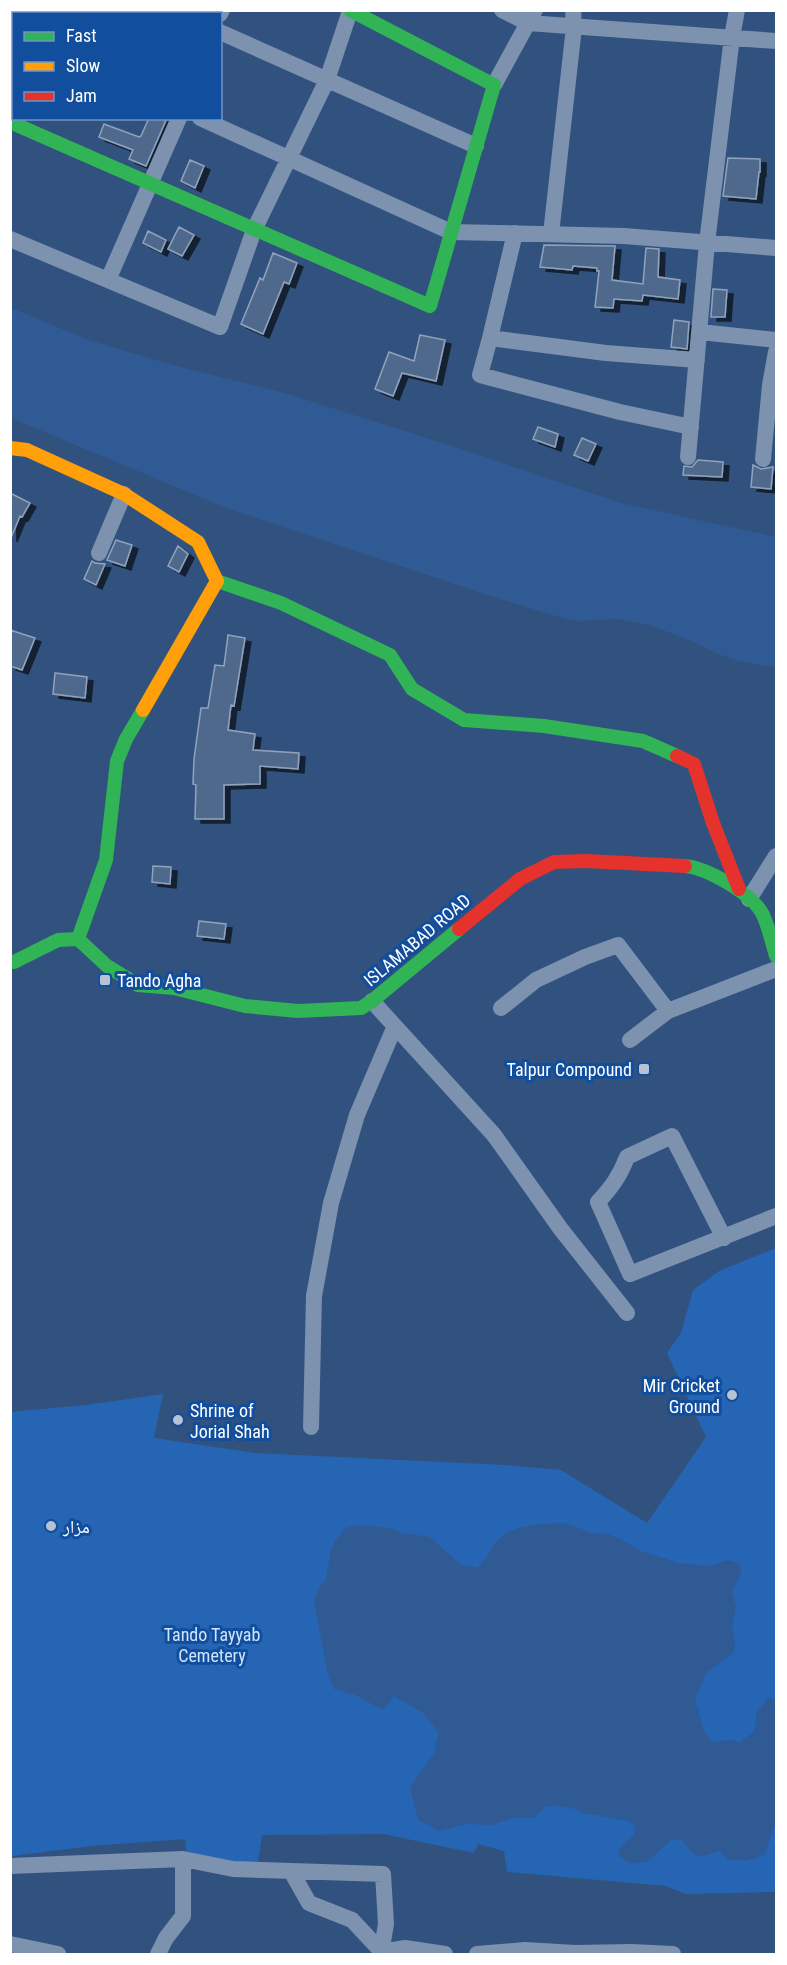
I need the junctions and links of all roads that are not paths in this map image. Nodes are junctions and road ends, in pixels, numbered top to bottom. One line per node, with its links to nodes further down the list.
1 (502, 10): 4 (street)
2 (737, 10): 7 (street)
3 (350, 11): 9 (street); 10 (street)
4 (531, 17): 5 (street); 10 (street)
5 (573, 19): 7 (street); 20 (street)
6 (222, 33): 9 (street)
7 (732, 37): 8 (street); 22 (street)
8 (777, 41)
9 (327, 80): 14 (street); 15 (street)
10 (494, 85): 14 (street)
11 (178, 120): 16 (street)
12 (204, 120): 15 (street)
13 (10, 122): 16 (street)
14 (476, 146): 18 (street)
15 (288, 158): 17 (street); 18 (street)
16 (149, 184): 17 (street); 24 (street)
17 (254, 230): 18 (street); 24 (street)
18 (451, 232): 19 (street)
19 (516, 233): 20 (street); 26 (street)
20 (550, 234): 22 (street)
21 (10, 239): 24 (street)
22 (707, 243): 23 (street); 25 (street)
23 (777, 248)
24 (108, 280)
25 (700, 332): 27 (street); 29 (street)
26 (490, 338): 29 (street); 31 (street)
27 (777, 340)
28 (777, 352): 30 (street)
29 (697, 360): 31 (street)
30 (773, 385): 34 (street)
31 (691, 427): 33 (street)
32 (10, 448): 35 (street)
33 (688, 457)
34 (763, 459)
35 (124, 494): 36 (street); 37 (street)
36 (99, 553)
37 (217, 581): 39 (street); 40 (street)
38 (777, 856): 39 (street)
39 (744, 895): 41 (street, ISLAMABAD ROAD); 44 (street, ISLAMABAD ROAD)
40 (78, 939): 42 (street); 44 (street, ISLAMABAD ROAD)
41 (777, 956)
42 (10, 962)
43 (777, 969): 46 (street)
44 (372, 1001): 47 (street)
45 (501, 1008): 46 (street)
46 (669, 1011): 48 (street)
47 (395, 1026): 51 (street); 52 (street)
48 (630, 1040)
49 (777, 1216): 50 (street)
50 (724, 1238): 50 (street)
51 (627, 1313)
52 (311, 1427)
53 (183, 1859): 54 (street); 55 (street); 59 (street)
54 (10, 1866)
55 (291, 1871): 57 (street); 57 (street)
56 (10, 1944): 58 (street)
57 (382, 1953): 60 (street)
58 (57, 1954)
59 (158, 1954)
60 (445, 1954)
61 (477, 1954): 62 (street)
62 (673, 1954)

